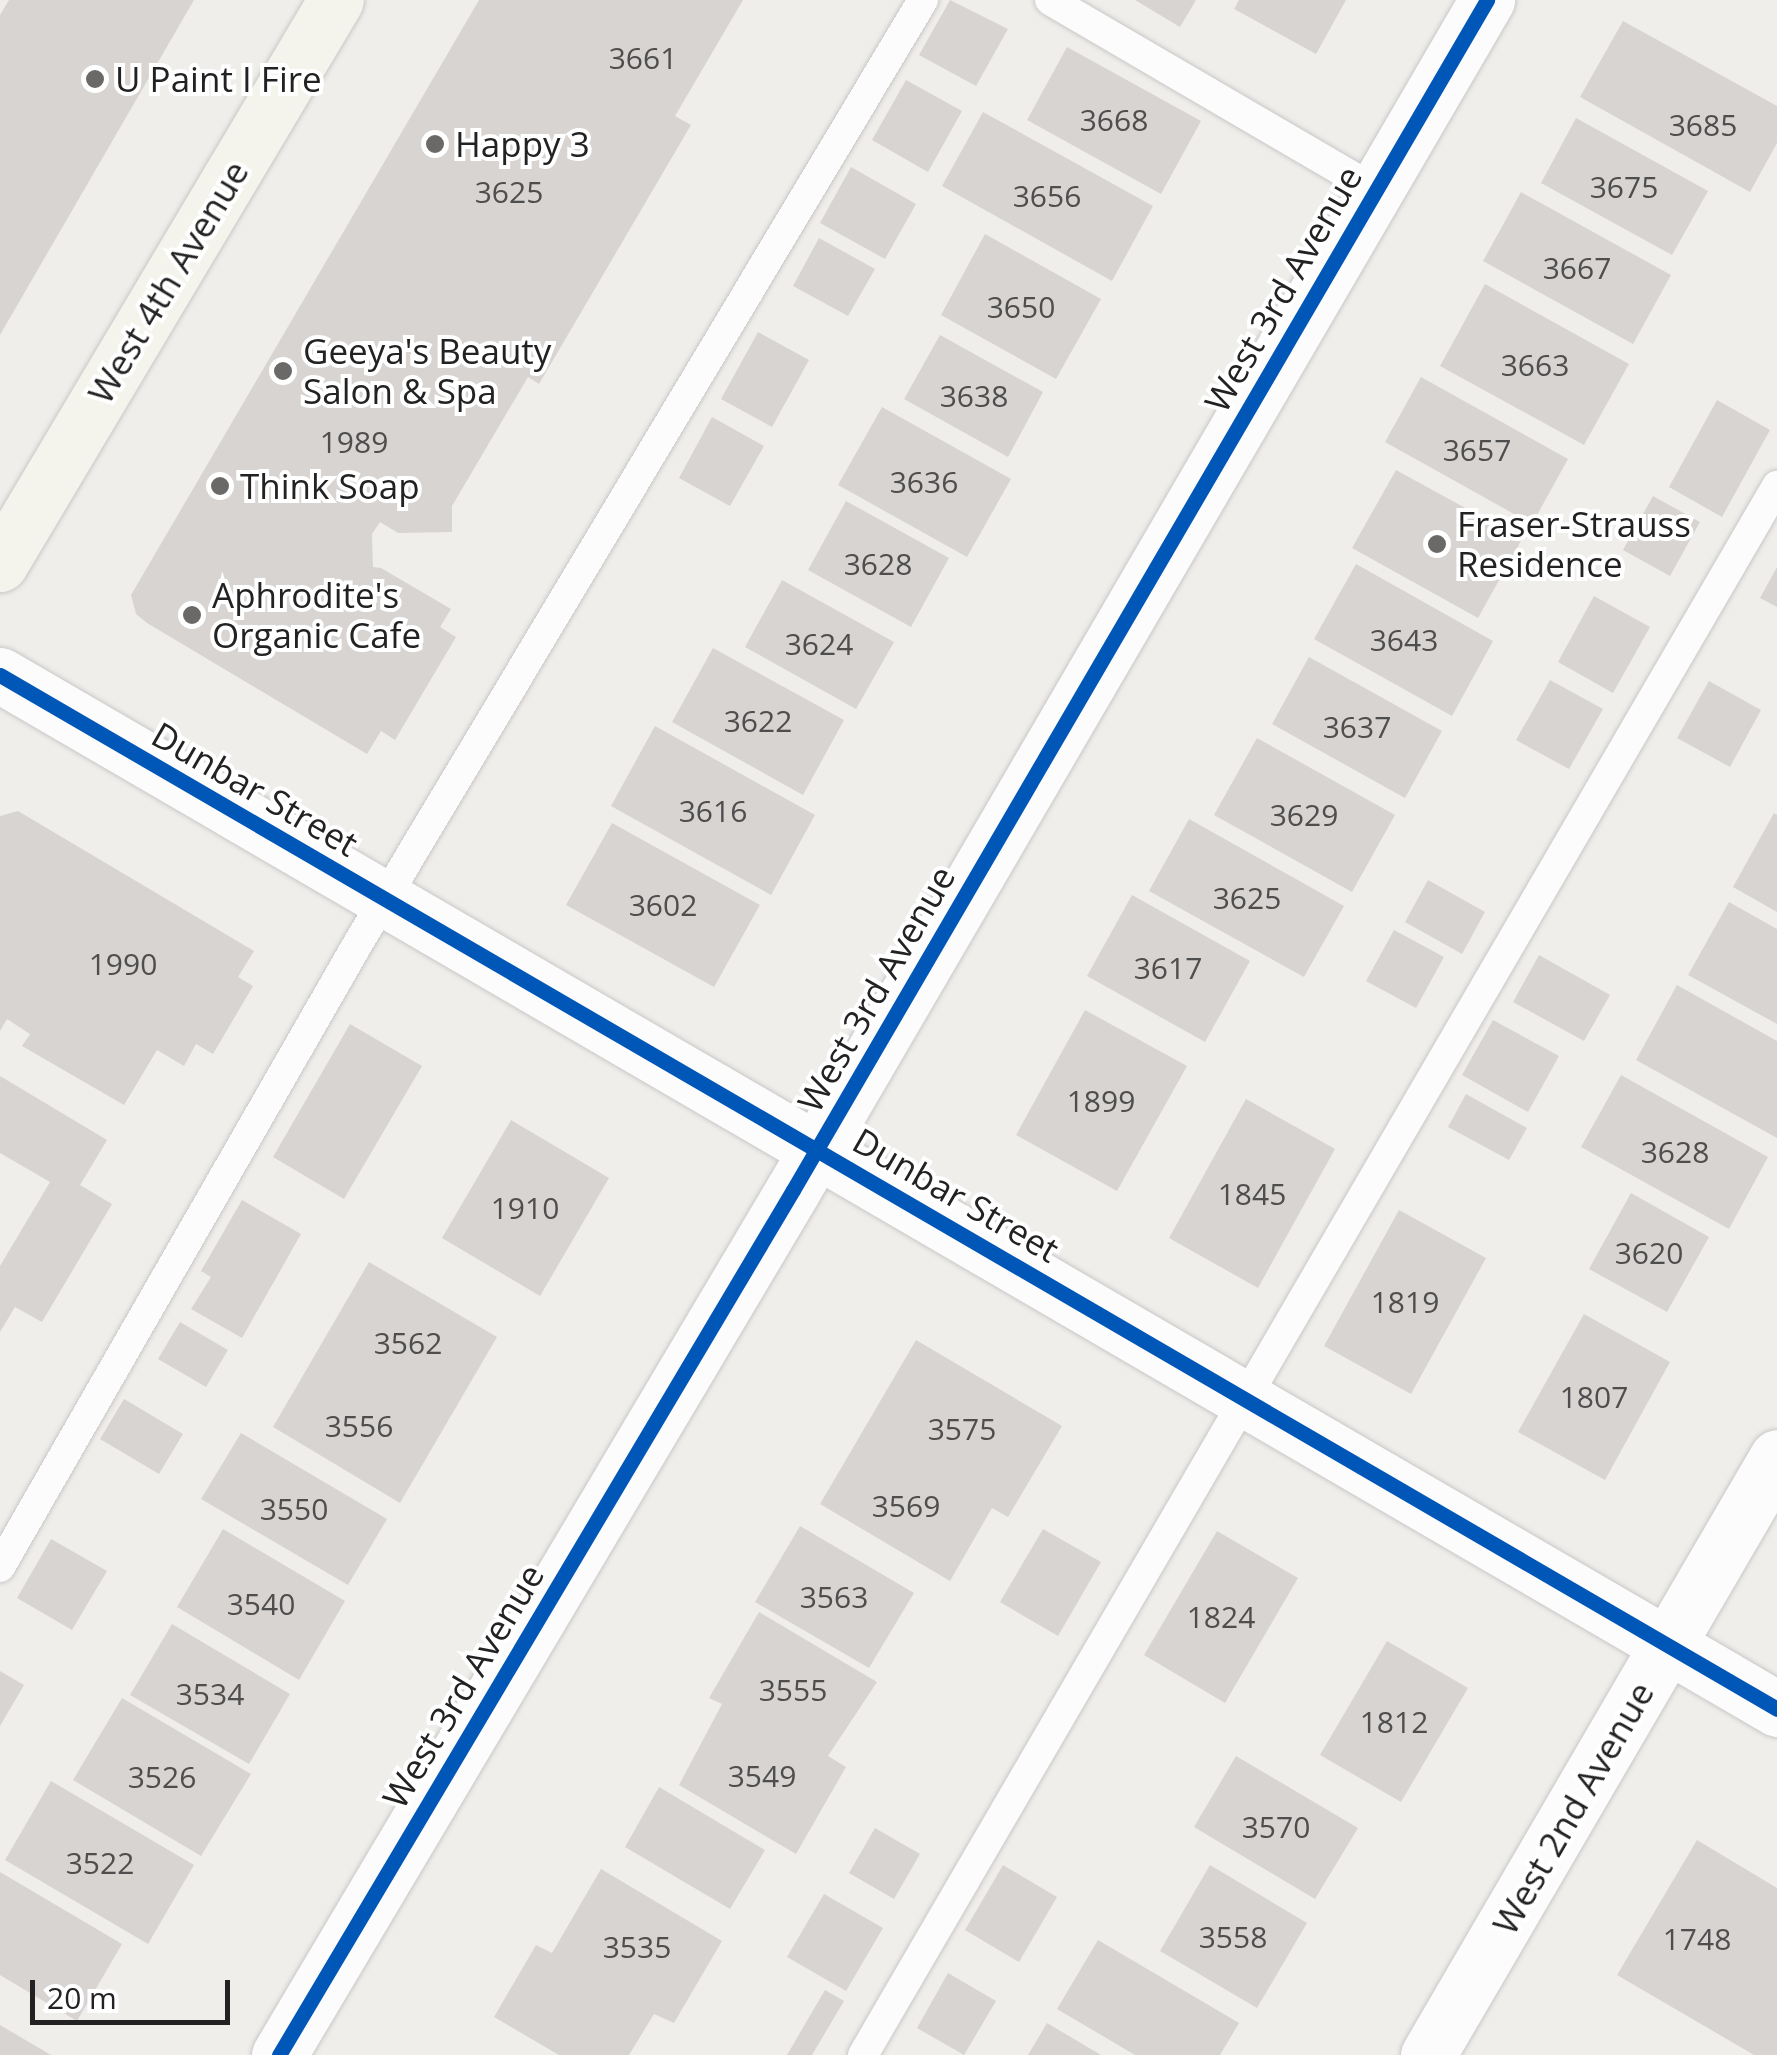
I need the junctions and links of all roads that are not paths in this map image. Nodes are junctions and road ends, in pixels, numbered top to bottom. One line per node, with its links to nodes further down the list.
1 (336, 0): 7 (main road, West 4th Avenue)
2 (923, 0): 9 (lane)
3 (1050, 0): 5 (lane)
4 (1487, 0): 5 (street, West 3rd Avenue)
5 (1375, 190): 10 (street, West 3rd Avenue)
6 (1777, 486): 11 (lane)
7 (0, 564)
8 (0, 675): 9 (street, Dunbar Street)
9 (386, 899): 10 (street, Dunbar Street); 13 (lane)
10 (817, 1149): 11 (street, Dunbar Street); 16 (street, West 3rd Avenue)
11 (1245, 1396): 14 (street, Dunbar Street); 17 (lane)
12 (1777, 1457): 14 (street, West 2nd Avenue)
13 (0, 1567)
14 (1668, 1645): 15 (street, Dunbar Street); 18 (street, West 2nd Avenue)
15 (1777, 1709)
16 (279, 2055)
17 (864, 2055)
18 (1428, 2055)

